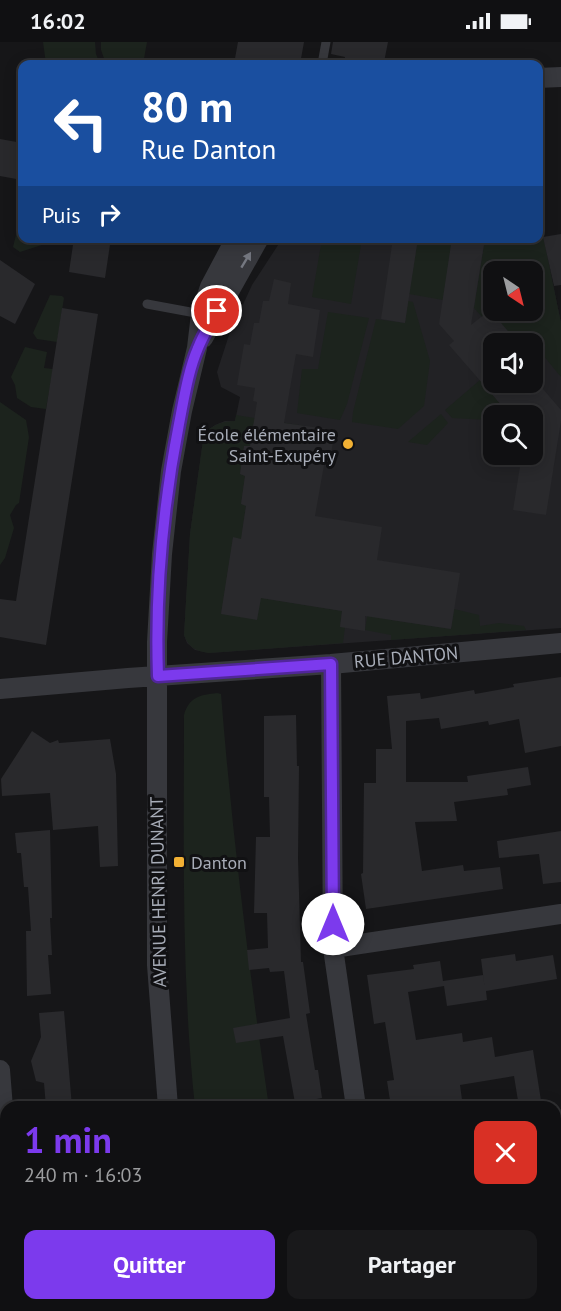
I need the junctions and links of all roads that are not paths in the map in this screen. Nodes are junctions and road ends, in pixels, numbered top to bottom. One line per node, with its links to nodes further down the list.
1 (326, 42): 2 (lane)
2 (323, 60)
3 (561, 77): 4 (street)
4 (543, 78)
5 (233, 243): 8 (street)
6 (256, 243): 9 (street, one-way to 6)
7 (147, 304): 8 (lane)
8 (201, 314): 9 (street)
9 (197, 348): 12 (street, AVENUE HENRI DUNANT)
10 (561, 643): 11 (street, RUE DANTON)
11 (331, 664): 12 (street, RUE DANTON); 15 (street)
12 (158, 676): 13 (street, RUE DANTON); 18 (street, AVENUE HENRI DUNANT)
13 (0, 689)
14 (561, 914): 15 (street)
15 (333, 948): 19 (street)
16 (0, 1070): 17 (street)
17 (2, 1101)
18 (168, 1101)
19 (355, 1101)

